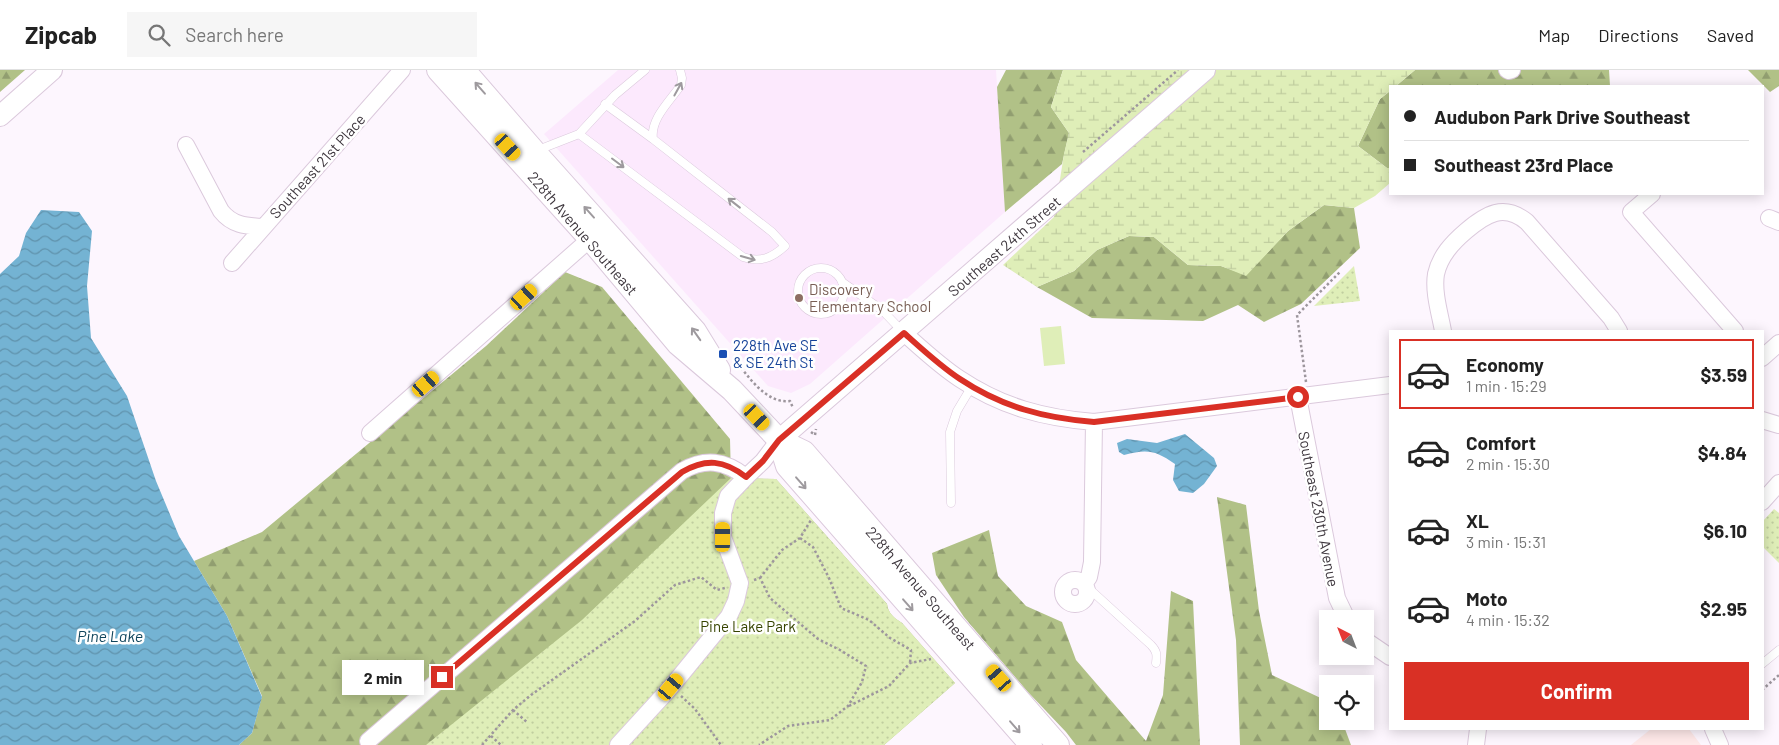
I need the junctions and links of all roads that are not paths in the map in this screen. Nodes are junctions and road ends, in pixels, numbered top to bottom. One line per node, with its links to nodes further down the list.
1 (52, 70): 10 (street)
2 (402, 70): 16 (street, Southeast 21st Place)
3 (438, 70): 9 (main road, 228th Avenue Southeast)
4 (464, 70): 14 (main road, 228th Avenue Southeast, one-way to 4)
5 (645, 70): 8 (lane)
6 (680, 70): 12 (lane, one-way to 6)
7 (1205, 70): 23 (street, Southeast 24th Street)
8 (606, 104): 11 (lane); 12 (lane)
9 (470, 105): 14 (main road); 17 (main road, 228th Avenue Southeast)
10 (0, 116)
11 (579, 134): 12 (lane, one-way to 12); 14 (lane)
12 (652, 139)
13 (186, 145): 16 (street)
14 (535, 152): 28 (main road, 228th Avenue Southeast, one-way to 14)
15 (1651, 195): 22 (street)
16 (263, 227): 18 (street, Southeast 21st Place)
17 (590, 239): 28 (main road, 228th Avenue Southeast); 33 (street)
18 (232, 263)
19 (842, 282): 19 (lane); 23 (lane)
20 (1443, 330): 21 (street)
21 (1618, 330)
22 (1734, 330)
23 (904, 333): 27 (street); 34 (street, Southeast 24th Street)
24 (1779, 344): 25 (street)
25 (1764, 356)
26 (1389, 385): 29 (street)
27 (972, 386): 31 (street); 38 (lane)
28 (732, 390): 34 (main road, 228th Avenue Southeast)
29 (1303, 396): 31 (street); 40 (street, Southeast 230th Avenue)
30 (1764, 421): 32 (street)
31 (1094, 422): 39 (street)
32 (1779, 425)
33 (370, 433)
34 (779, 440): 35 (street); 46 (main road, 228th Avenue Southeast)
35 (746, 477): 49 (street); 50 (street)
36 (1779, 483): 37 (street)
37 (1764, 500)
38 (951, 503)
39 (1084, 584): 45 (lane)
40 (1343, 610)
41 (1374, 646): 43 (street)
42 (1779, 650): 44 (lane)
43 (1389, 656)
44 (1764, 662)
45 (1156, 664)
46 (976, 667): 51 (main road, 228th Avenue Southeast, one-way to 51); 52 (main road, 228th Avenue Southeast)
47 (1478, 730): 53 (street)
48 (1713, 730): 54 (street)
49 (368, 741)
50 (618, 745)
51 (1031, 745)
52 (1058, 745)
53 (1476, 745)
54 (1720, 745)

